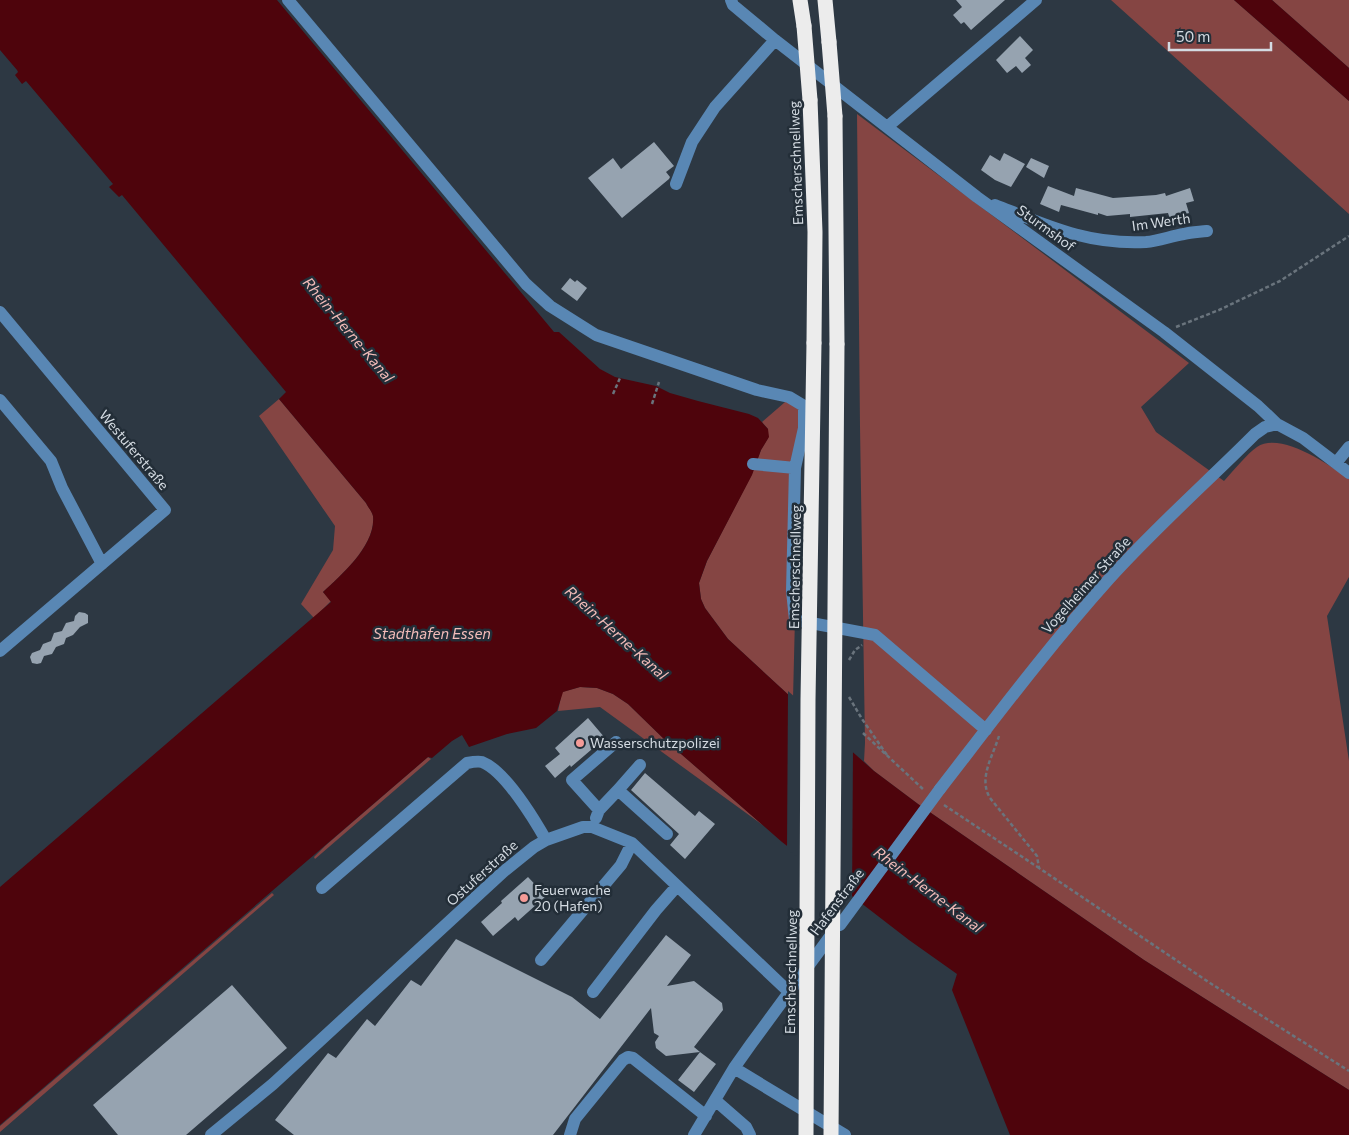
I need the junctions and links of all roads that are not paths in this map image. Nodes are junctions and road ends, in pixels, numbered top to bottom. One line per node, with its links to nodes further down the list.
1 (288, 0): 17 (street)
2 (800, 0): 43 (highway, Emscherschnellweg, bridge)
3 (825, 0): 44 (highway, bridge)
4 (1036, 0): 7 (street)
5 (730, 2): 6 (street, Sturmshof)
6 (775, 40): 7 (street, Sturmshof); 8 (street)
7 (887, 127): 9 (street, Sturmshof)
8 (676, 184)
9 (977, 197): 10 (street, Im Werth); 13 (street, Sturmshof)
10 (1207, 231)
11 (0, 312): 19 (street, Westuferstraße)
12 (0, 400): 19 (street)
13 (1277, 424): 15 (street, Sturmshof); 21 (street, Vogelheimer Straße)
14 (1349, 447): 15 (street)
15 (1336, 463): 18 (street, Sturmshof)
16 (753, 464): 17 (street)
17 (795, 468): 21 (street)
18 (1349, 473)
19 (102, 564): 20 (street, Westuferstraße)
20 (0, 651)
21 (986, 730): 25 (street, Vogelheimer Straße)
22 (616, 742): 26 (street)
23 (640, 765): 24 (street)
24 (618, 790): 26 (street); 28 (street)
25 (939, 795): 35 (street, Hafenstraße, bridge)
26 (599, 810): 27 (street)
27 (592, 827): 29 (street, Ostuferstraße); 30 (street)
28 (667, 834)
29 (546, 840): 32 (street); 39 (street, Ostuferstraße)
30 (632, 843): 31 (street); 33 (street)
31 (677, 886): 34 (street); 35 (street)
32 (322, 888)
33 (540, 960)
34 (594, 992)
35 (789, 992): 36 (street, Hafenstraße)
36 (734, 1068): 37 (street, Hafenstraße); 45 (street)
37 (715, 1100): 38 (street, Hafenstraße); 42 (street)
38 (706, 1116): 40 (street); 41 (street, Hafenstraße)
39 (211, 1135)
40 (570, 1135)
41 (694, 1135)
42 (750, 1135)
43 (806, 1135)
44 (831, 1135)
45 (845, 1135)

